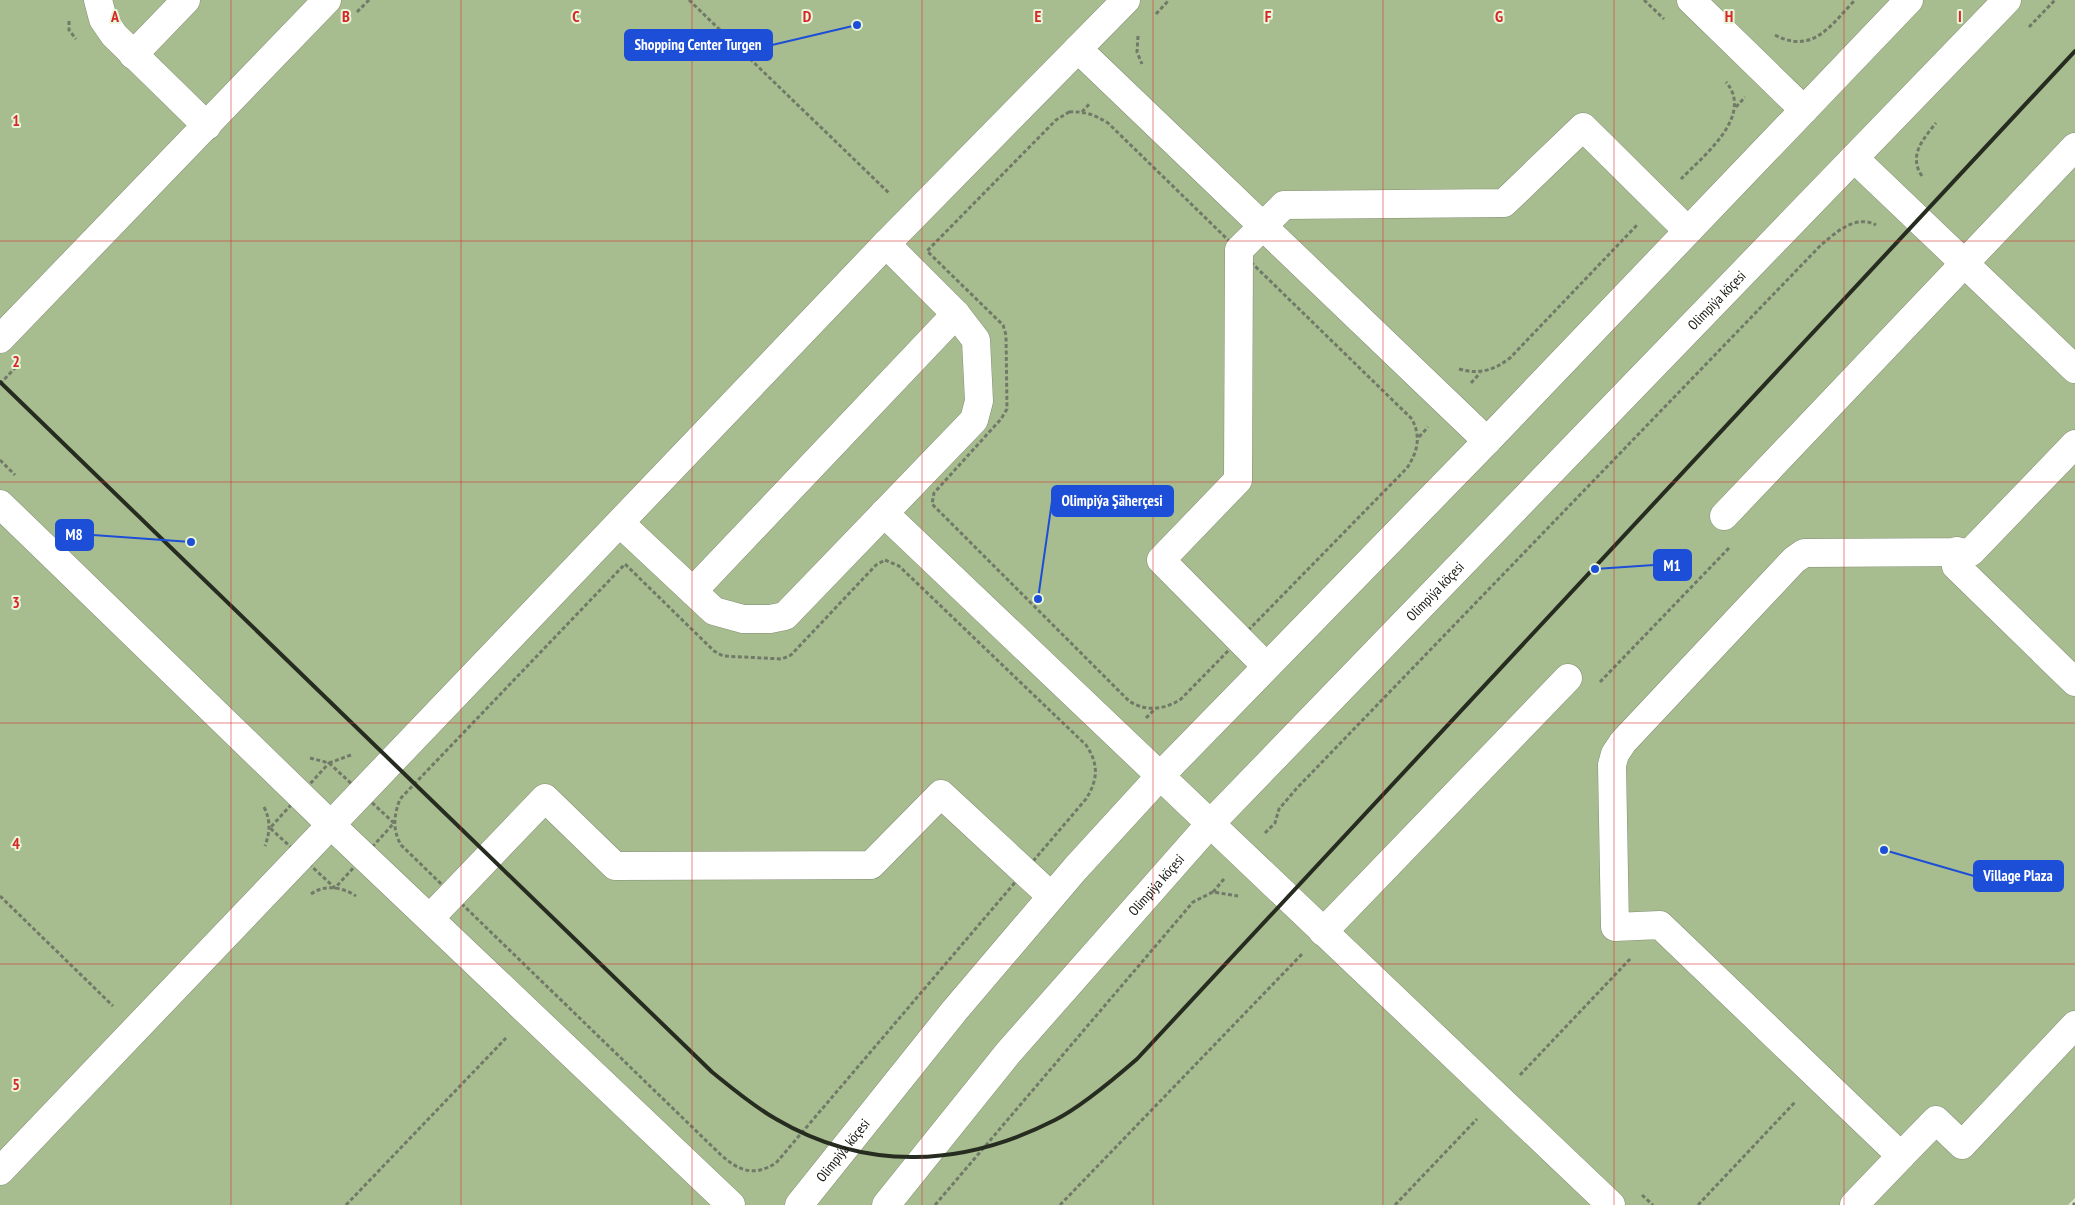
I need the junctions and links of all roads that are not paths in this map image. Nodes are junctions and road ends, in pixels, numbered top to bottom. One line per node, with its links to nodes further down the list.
1 (98, 0): 9 (street)
2 (186, 0): 9 (street)
3 (327, 0): 11 (street)
4 (1126, 0): 8 (street)
5 (1691, 0): 10 (street)
6 (2006, 0): 13 (street, Olimpiýa köçesi)
7 (1907, 1): 10 (street, Olimpiýa köçesi)
8 (1078, 50): 14 (street); 16 (street)
9 (133, 55): 11 (street)
10 (1804, 110): 15 (street, Olimpiýa köçesi)
11 (207, 126): 19 (street)
12 (2075, 147): 17 (street)
13 (1854, 158): 17 (street); 34 (street, Olimpiýa köçesi)
14 (1262, 226): 15 (street); 21 (street); 29 (street)
15 (1688, 231): 21 (street, Olimpiýa köçesi)
16 (886, 244): 18 (street); 26 (street)
17 (1964, 264): 20 (street); 25 (street)
18 (956, 314): 24 (street); 28 (street)
19 (0, 339)
20 (2075, 369)
21 (1486, 441): 29 (street, Olimpiýa köçesi)
22 (2075, 444): 27 (street)
23 (0, 504): 33 (street)
24 (884, 513): 28 (street); 32 (street)
25 (1724, 516)
26 (620, 523): 28 (street); 33 (street)
27 (1957, 551): 31 (street); 39 (street)
28 (693, 591)
29 (1266, 666): 32 (street, Olimpiýa köçesi)
30 (1568, 678): 37 (street)
31 (2075, 682)
32 (1160, 775): 34 (street); 35 (street, Olimpiýa köçesi)
33 (331, 825): 36 (street); 40 (street)
34 (1209, 825): 37 (street); 43 (street, Olimpiýa köçesi)
35 (1051, 896): 36 (street); 42 (street, Olimpiýa köçesi)
36 (430, 918): 41 (street)
37 (1323, 932): 44 (street)
38 (2075, 1025): 39 (street)
39 (1901, 1156): 45 (street)
40 (0, 1171)
41 (731, 1205)
42 (799, 1205)
43 (886, 1205)
44 (1611, 1205)
45 (1854, 1205)

